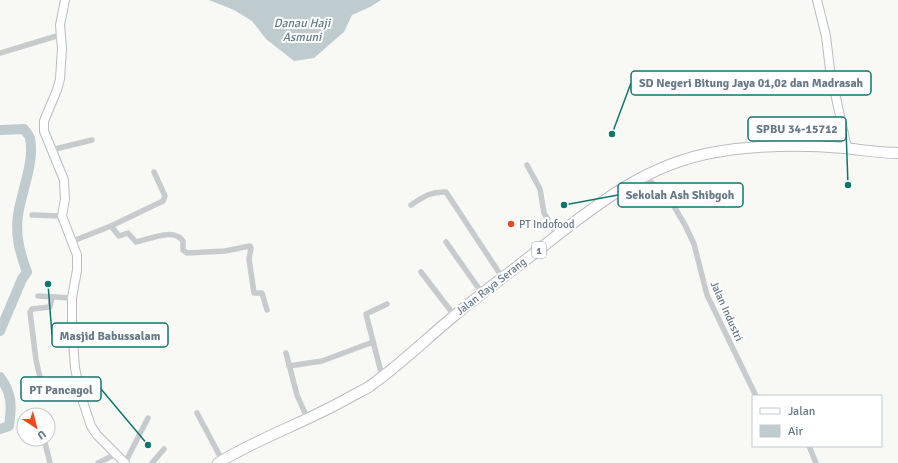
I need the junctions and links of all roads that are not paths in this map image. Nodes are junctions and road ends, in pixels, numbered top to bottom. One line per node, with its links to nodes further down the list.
1 (65, 0): 3 (street)
2 (817, 0): 6 (street)
3 (60, 35): 4 (street); 7 (street)
4 (0, 53)
5 (92, 140): 7 (street)
6 (846, 148): 8 (highway, Jalan Raya Serang / 1); 11 (highway, Jalan Raya Serang / 1)
7 (51, 150): 14 (street)
8 (898, 153)
9 (527, 165): 16 (street)
10 (154, 172): 15 (street)
11 (644, 175): 16 (highway, Jalan Raya Serang / 1); 33 (street, Jalan Industri)
12 (411, 205): 20 (street)
13 (32, 215): 14 (street)
14 (62, 216): 17 (street)
15 (111, 226): 17 (street); 26 (street)
16 (557, 235): 20 (highway, Jalan Raya Serang / 1)
17 (73, 240): 24 (street)
18 (446, 242): 21 (street)
19 (421, 272): 27 (street)
20 (502, 277): 21 (highway, Jalan Raya Serang / 1)
21 (482, 293): 27 (highway, Jalan Raya Serang / 1)
22 (38, 296): 23 (street)
23 (52, 297): 24 (street); 32 (street)
24 (72, 298): 32 (street)
25 (387, 304): 28 (street)
26 (267, 310)
27 (454, 316): 31 (highway, Jalan Raya Serang / 1)
28 (373, 342): 30 (street); 31 (street)
29 (286, 353): 30 (street)
30 (289, 366): 36 (street)
31 (382, 376): 36 (highway, Jalan Raya Serang / 1)
32 (78, 384): 40 (street)
33 (756, 395)
34 (197, 413): 41 (street)
35 (148, 418): 44 (street)
36 (308, 420): 41 (highway, Jalan Raya Serang / 1)
37 (46, 447): 42 (street)
38 (809, 447): 46 (street)
39 (164, 449): 45 (street)
40 (116, 454): 43 (street); 44 (street)
41 (220, 462)
42 (50, 463)
43 (98, 463)
44 (125, 463)
45 (152, 463)
46 (816, 463)

